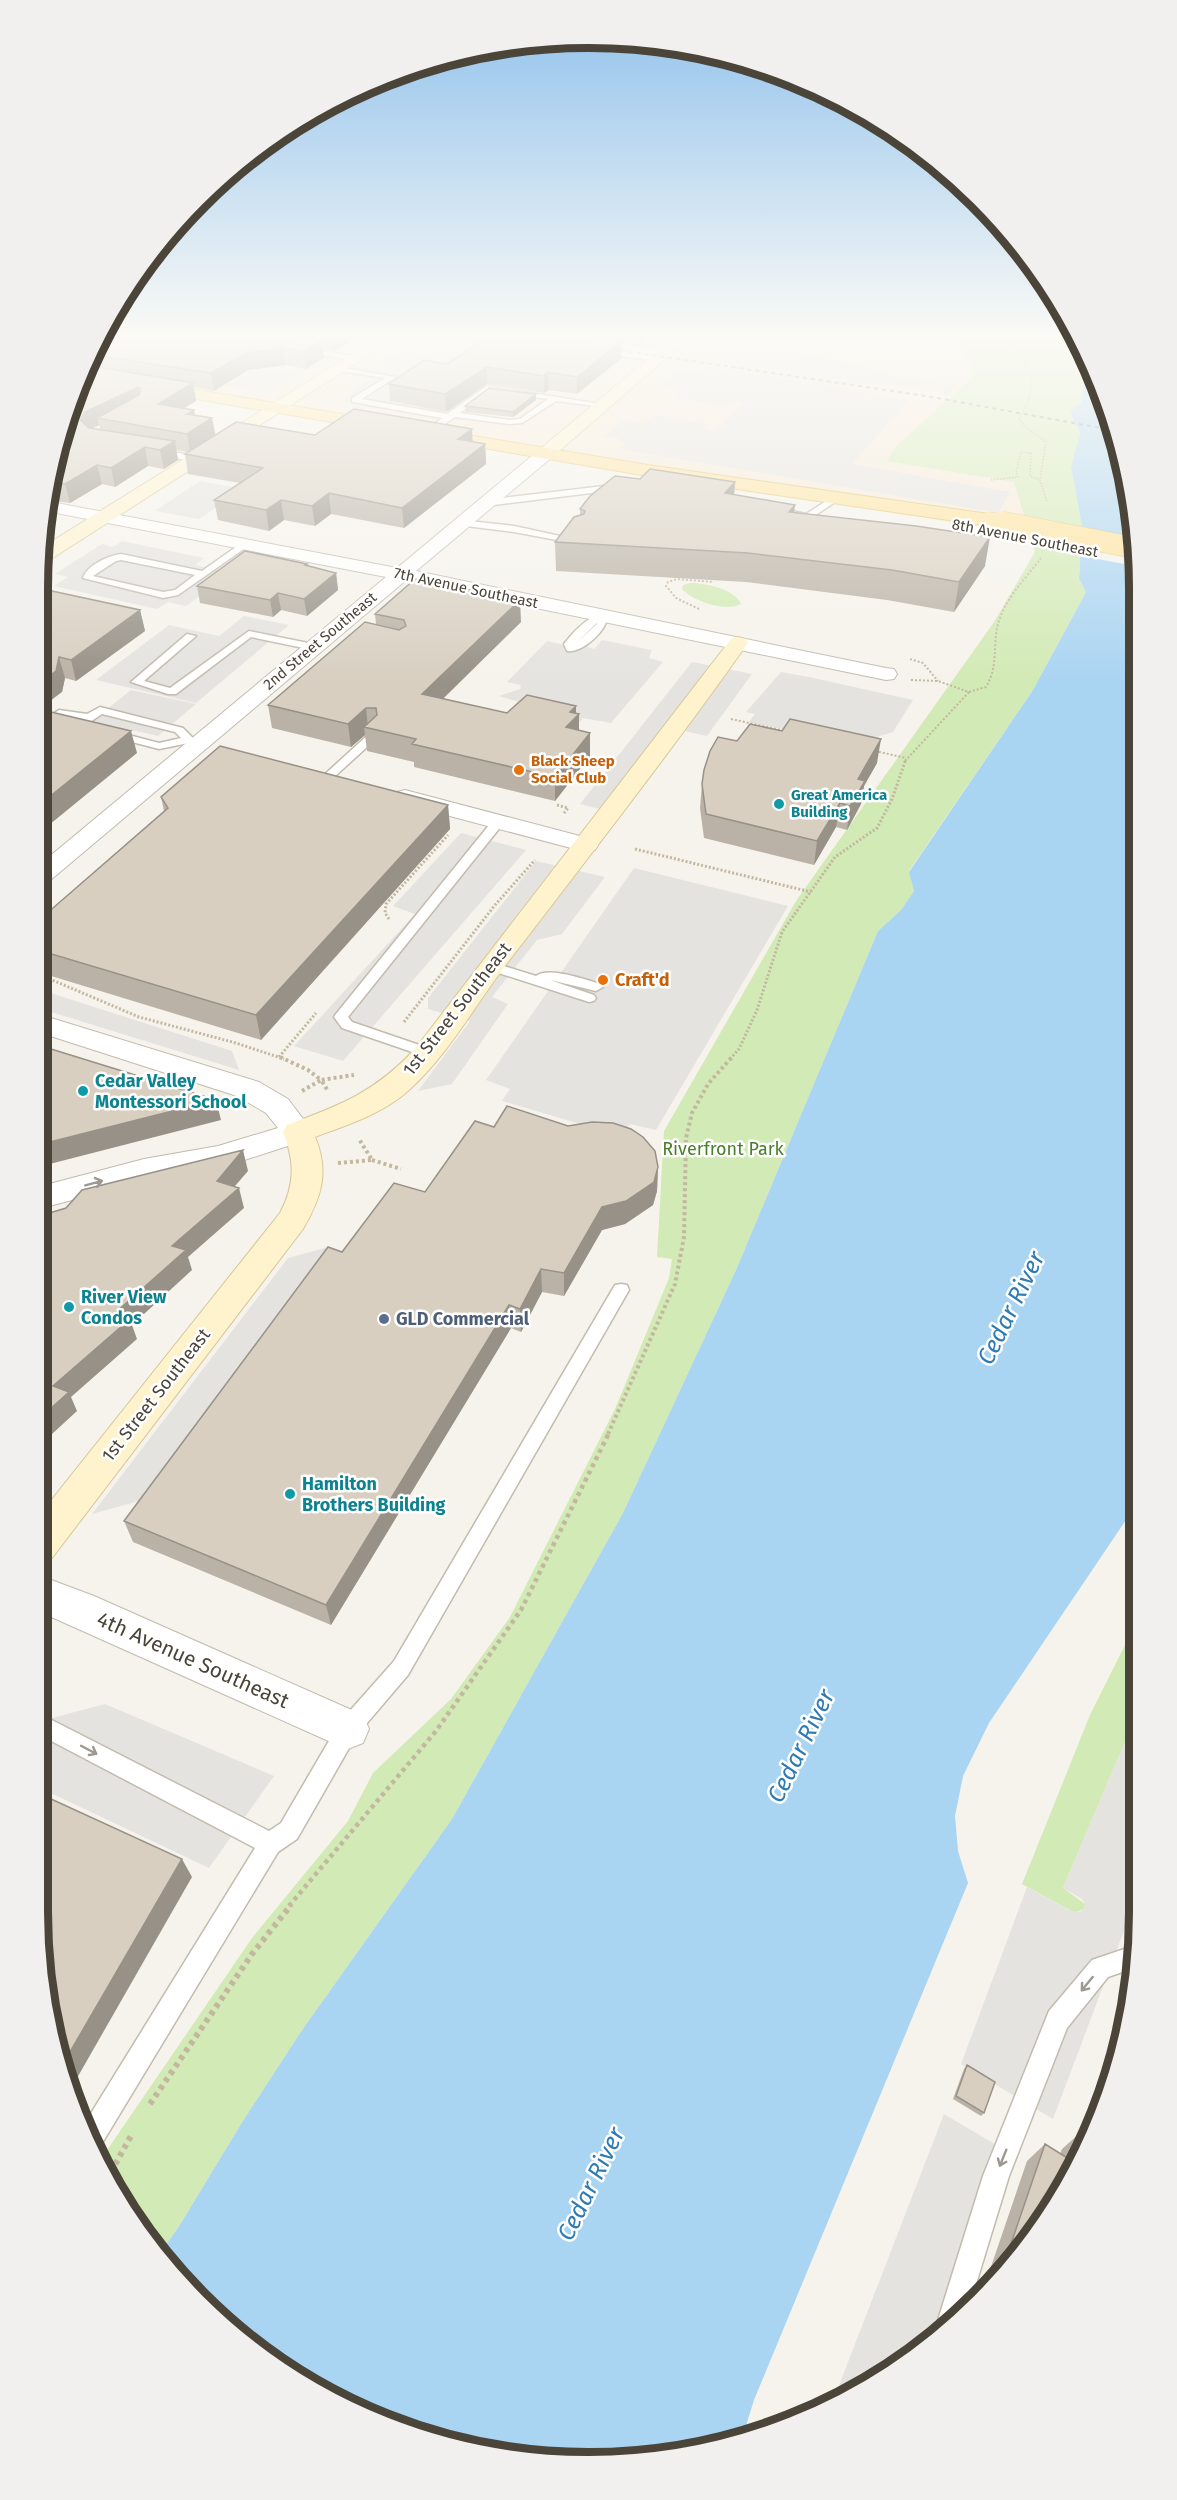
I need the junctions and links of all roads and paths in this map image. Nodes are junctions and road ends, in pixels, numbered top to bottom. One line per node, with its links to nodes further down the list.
1 (154, 452): 6 (lane)
2 (209, 452): 6 (street)
3 (531, 452): 5 (main road, 8th Avenue Southeast)
4 (548, 452): 5 (street, 2nd Street Southeast)
5 (545, 454): 10 (main road, 8th Avenue Southeast); 12 (street, 2nd Street Southeast)
6 (197, 459): 14 (street)
7 (991, 480): 8 (path)
8 (1040, 480)
9 (631, 488): 12 (lane)
10 (839, 501): 13 (lane); 15 (main road, 8th Avenue Southeast)
11 (54, 508): 14 (street, 7th Avenue Southeast)
12 (473, 513): 12 (lane); 21 (street, 2nd Street Southeast)
13 (784, 513)
14 (104, 517): 16 (street, 7th Avenue Southeast); 18 (street)
15 (989, 526): 17 (main road, 8th Avenue Southeast, bridge); 19 (main road, 8th Avenue Southeast)
16 (246, 544): 20 (lane); 21 (street, 7th Avenue Southeast)
17 (1127, 547)
18 (49, 552)
19 (1128, 557)
20 (204, 574): 20 (lane)
21 (399, 574): 25 (street, 7th Avenue Southeast); 26 (street, 2nd Street Southeast)
22 (714, 582): 23 (path)
23 (707, 611)
24 (191, 636): 26 (lane)
25 (738, 643): 27 (street, 7th Avenue Southeast); 44 (street, 1st Street Southeast)
26 (313, 647): 35 (street, 2nd Street Southeast)
27 (886, 674)
28 (938, 681): 29 (path)
29 (969, 692)
30 (89, 718): 32 (lane); 35 (lane); 35 (lane)
31 (731, 719): 33 (path)
32 (48, 722)
33 (786, 731)
34 (374, 735): 39 (lane)
35 (194, 741): 36 (street); 47 (street, 2nd Street Southeast)
36 (231, 751)
37 (874, 751): 38 (path)
38 (907, 758)
39 (329, 777)
40 (385, 792): 43 (street)
41 (557, 805): 42 (path)
42 (562, 815)
43 (498, 822): 44 (street); 55 (lane)
44 (586, 845): 51 (street, 1st Street Southeast)
45 (635, 849): 48 (path)
46 (538, 856): 55 (path)
47 (48, 869)
48 (811, 892)
49 (53, 900): 50 (path)
50 (48, 905)
51 (491, 966): 53 (lane); 56 (street, 1st Street Southeast)
52 (48, 977): 57 (path)
53 (592, 993)
54 (48, 1026): 61 (street)
55 (390, 1040): 56 (lane); 57 (path)
56 (426, 1052): 61 (street, 1st Street Southeast)
57 (321, 1080): 58 (path); 59 (path)
58 (297, 1095)
59 (333, 1099)
60 (354, 1131): 62 (path)
61 (298, 1132): 65 (street, one-way to 61); 67 (street, 1st Street Southeast)
62 (372, 1160): 63 (path); 64 (path)
63 (334, 1164)
64 (401, 1169)
65 (48, 1195)
66 (621, 1290): 70 (lane)
67 (48, 1532)
68 (48, 1597): 70 (street, 4th Avenue Southeast)
69 (48, 1728): 71 (lane, one-way to 71)
70 (348, 1729): 71 (lane)
71 (260, 1840): 73 (lane)
72 (1127, 1959): 74 (lane, one-way to 74)
73 (95, 2131)
74 (956, 2308)

